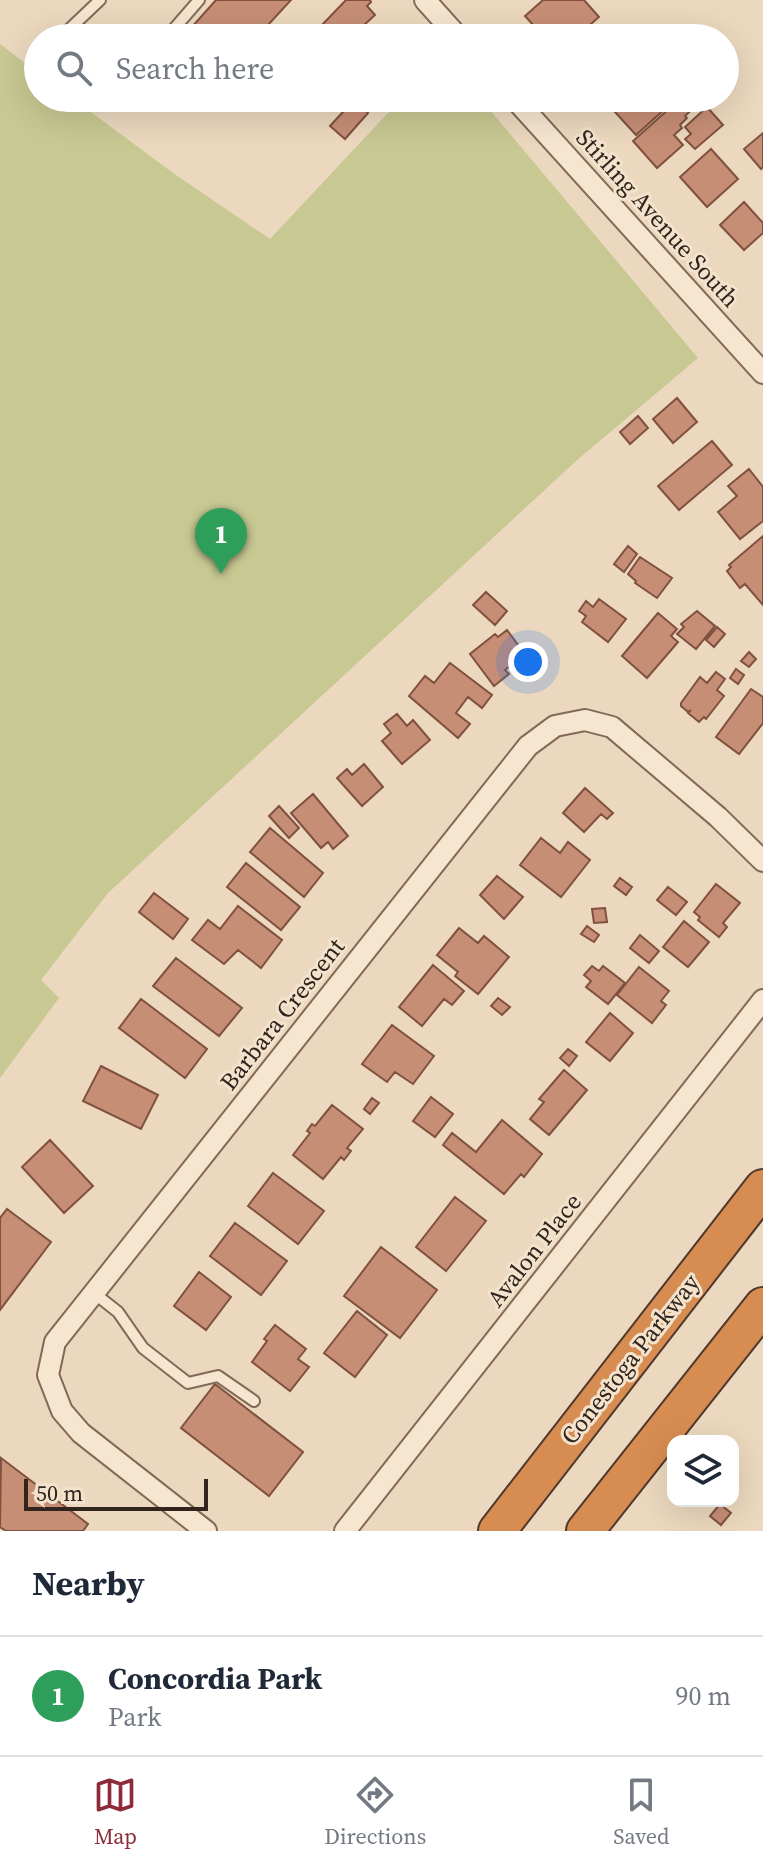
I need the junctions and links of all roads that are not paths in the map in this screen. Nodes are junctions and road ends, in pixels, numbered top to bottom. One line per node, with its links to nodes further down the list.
1 (100, 0): 4 (lane)
2 (199, 0): 5 (lane)
3 (425, 0): 6 (street)
4 (75, 24)
5 (178, 24)
6 (446, 24)
7 (527, 112): 8 (street, Stirling Avenue South)
8 (763, 373)
9 (763, 861): 12 (street, Barbara Crescent)
10 (763, 1000): 16 (street, Avalon Place)
11 (763, 1188): 17 (highway, Conestoga Parkway)
12 (94, 1293): 14 (lane); 15 (street, Barbara Crescent)
13 (763, 1306): 18 (highway)
14 (254, 1401)
15 (206, 1531)
16 (345, 1531)
17 (497, 1531)
18 (585, 1531)

